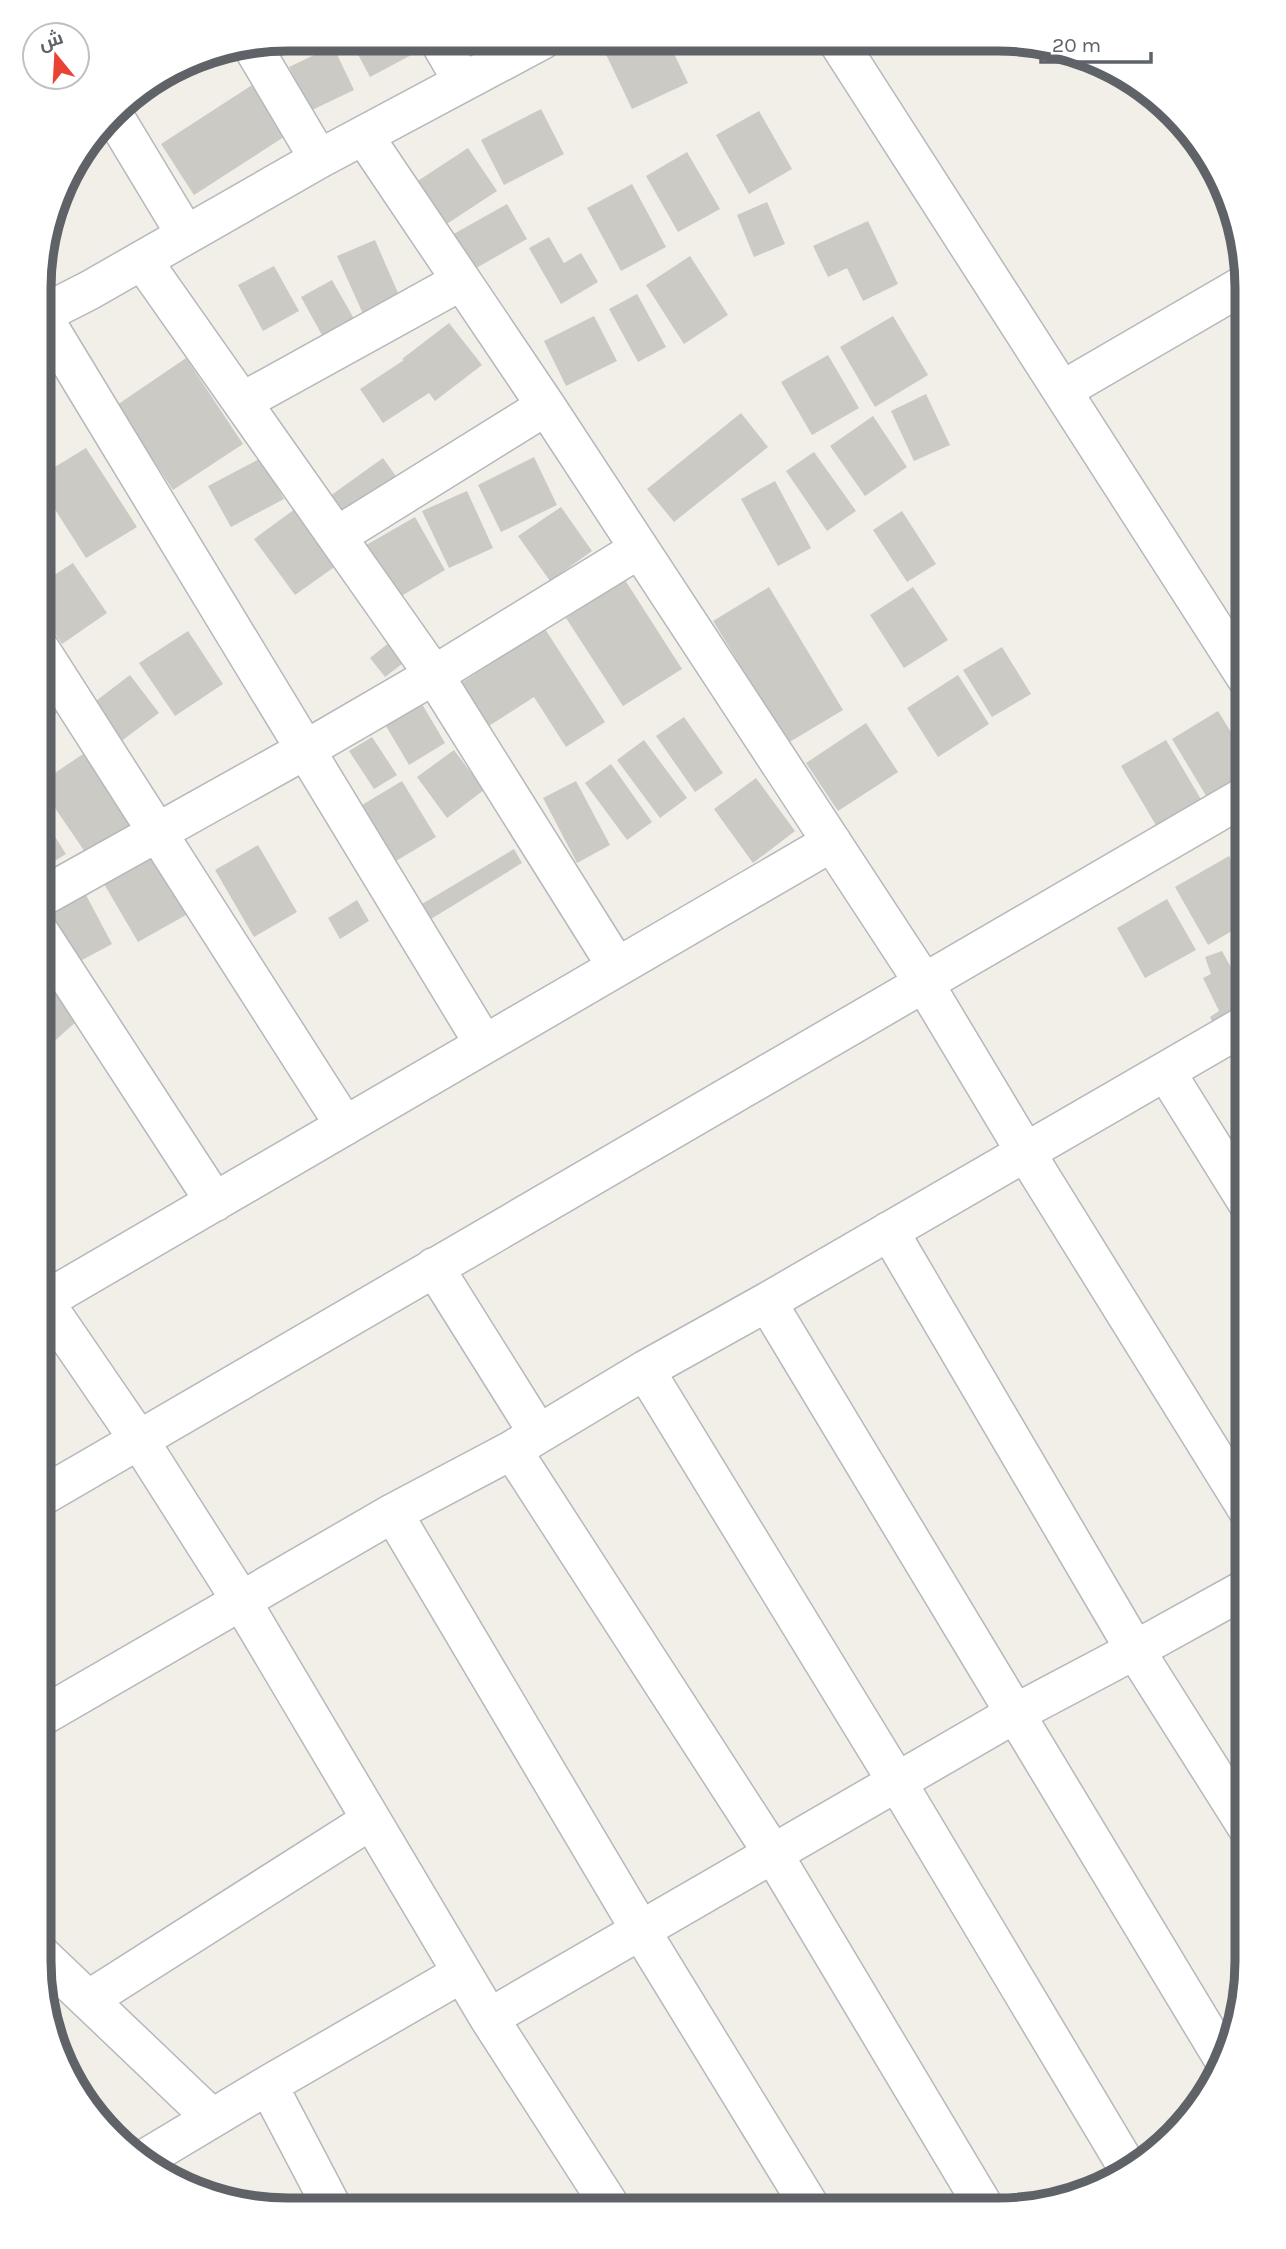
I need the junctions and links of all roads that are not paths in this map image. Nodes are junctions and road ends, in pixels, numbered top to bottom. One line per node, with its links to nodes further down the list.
1 (445, 51): 5 (street)
2 (521, 51): 5 (street)
3 (844, 51): 15 (street)
4 (256, 53): 8 (street)
5 (463, 82): 7 (street)
6 (118, 123): 9 (street)
7 (364, 136): 8 (street); 11 (street)
8 (319, 159): 9 (street)
9 (186, 235): 10 (street)
10 (142, 260): 13 (street); 16 (street)
11 (461, 281): 16 (street); 17 (street)
12 (1235, 290): 15 (street)
13 (51, 309)
14 (51, 331): 23 (street)
15 (1063, 390): 20 (street)
16 (242, 402): 18 (street)
17 (546, 407): 18 (street); 19 (street)
18 (337, 536): 22 (street)
19 (639, 549): 22 (street); 26 (street)
20 (1235, 660)
21 (51, 666): 25 (street)
22 (434, 675): 23 (street); 29 (street)
23 (305, 750): 25 (street); 32 (street)
24 (1235, 802): 30 (street)
25 (158, 832): 27 (street); 34 (street)
26 (832, 842): 29 (street); 30 (street)
27 (51, 892)
28 (51, 950): 37 (street)
29 (617, 967): 32 (street)
30 (924, 983): 35 (street); 39 (street)
31 (1235, 1031): 33 (street)
32 (484, 1044): 34 (street)
33 (1166, 1072): 35 (street); 36 (street)
34 (345, 1126): 37 (street)
35 (1026, 1153): 38 (street); 46 (street)
36 (1235, 1183)
37 (215, 1202): 40 (street)
38 (889, 1231): 41 (street); 51 (street)
39 (434, 1268): 44 (street); 45 (street)
40 (51, 1292)
41 (767, 1302): 43 (street); 53 (street)
42 (51, 1310): 44 (street)
43 (645, 1370): 45 (street); 54 (street)
44 (139, 1440): 47 (street); 50 (street)
45 (525, 1441): 48 (street); 57 (street)
46 (1235, 1490)
47 (51, 1491)
48 (393, 1513): 50 (street); 58 (street)
49 (1235, 1595): 51 (street)
50 (242, 1602): 52 (street); 56 (street)
51 (1135, 1650): 53 (street); 55 (street)
52 (51, 1711)
53 (1016, 1713): 54 (street); 63 (street)
54 (897, 1782): 57 (street); 67 (street)
55 (1235, 1808)
56 (371, 1820): 60 (street); 61 (street)
57 (772, 1852): 58 (street); 71 (street)
58 (641, 1931): 62 (street); 70 (street)
59 (51, 1965): 61 (street)
60 (462, 1973): 62 (street); 64 (street)
61 (88, 2000): 65 (street)
62 (489, 2018): 69 (street)
63 (1218, 2050)
64 (268, 2085): 65 (street); 68 (street)
65 (212, 2118): 66 (street)
66 (151, 2155)
67 (1124, 2162)
68 (328, 2198)
69 (605, 2198)
70 (805, 2198)
71 (979, 2198)

